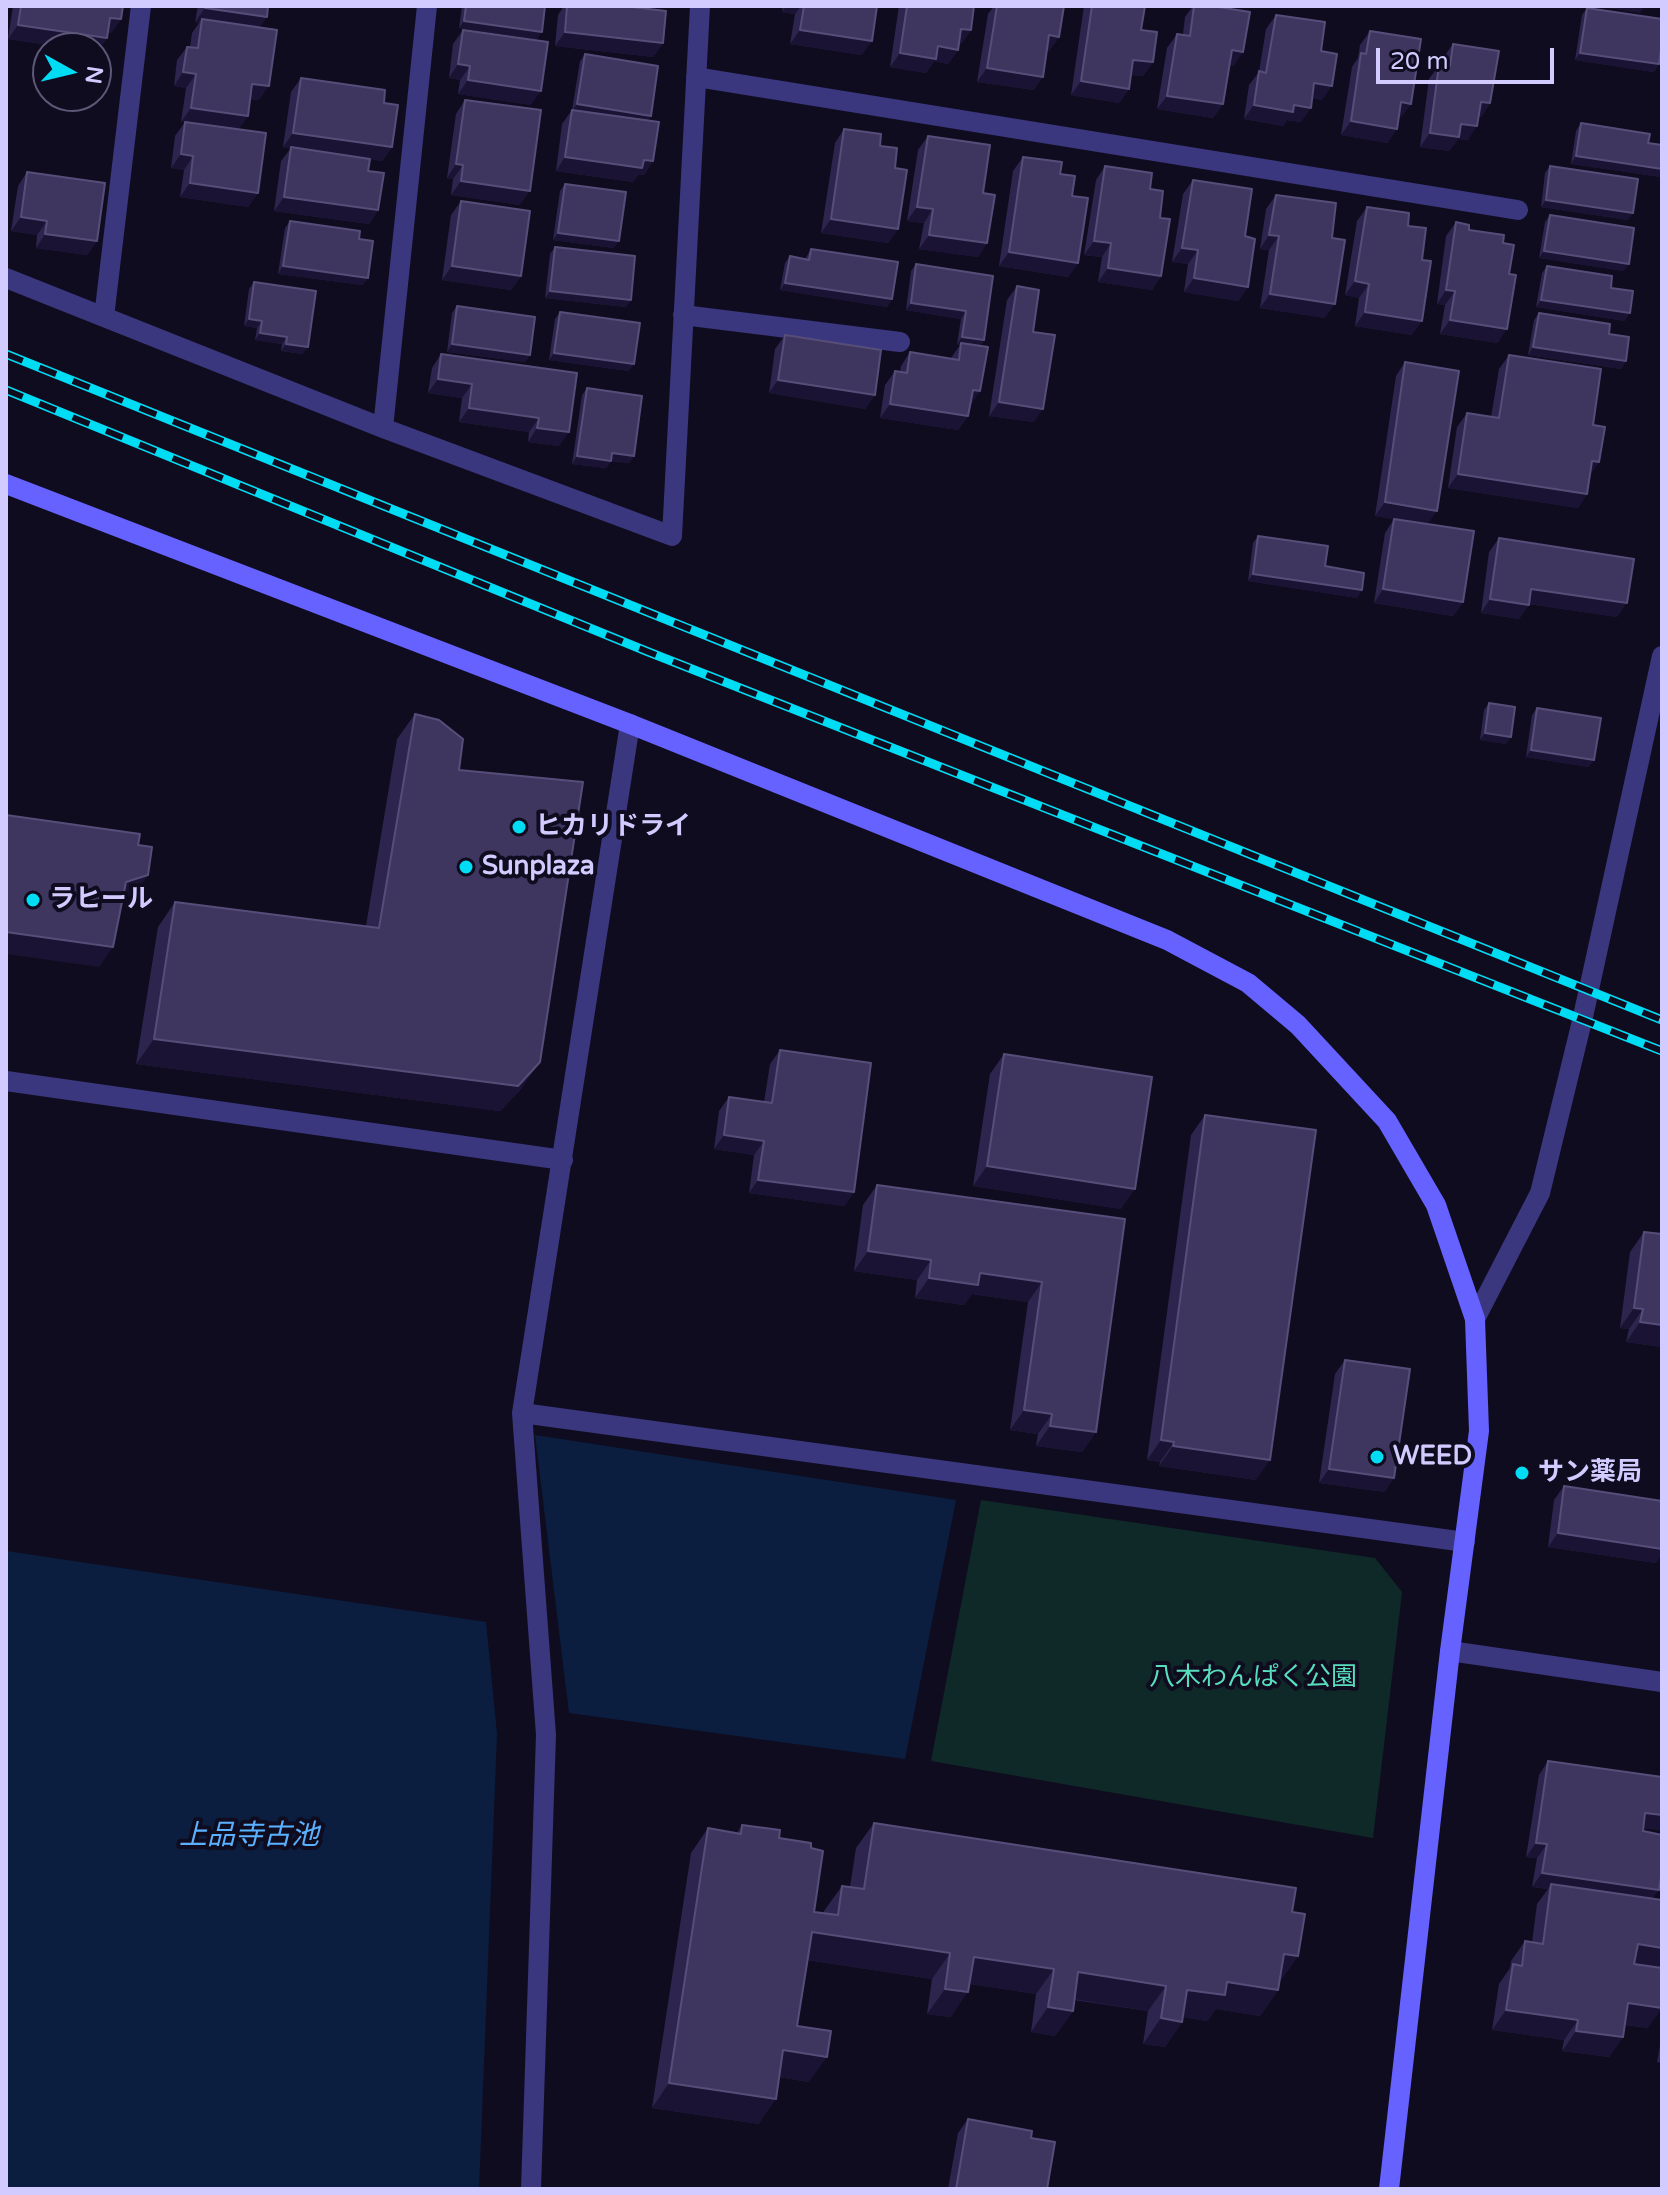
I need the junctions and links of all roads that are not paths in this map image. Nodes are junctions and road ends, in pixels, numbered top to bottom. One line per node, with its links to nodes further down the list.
1 (141, 6): 8 (street)
2 (427, 6): 10 (street)
3 (700, 6): 4 (street)
4 (696, 77): 5 (street); 7 (street)
5 (1518, 210)
6 (6, 278): 8 (street)
7 (683, 315): 9 (street); 10 (street)
8 (104, 317): 10 (street)
9 (900, 342)
10 (383, 428)
11 (6, 484): 14 (street)
12 (1662, 656): 13 (street)
13 (1658, 694): 17 (street)
14 (630, 724): 16 (street); 17 (street)
15 (6, 1081): 16 (street)
16 (563, 1160): 18 (street)
17 (1475, 1319): 19 (street)
18 (522, 1413): 19 (street); 22 (street)
19 (1465, 1542): 20 (street)
20 (1450, 1651): 21 (street); 23 (street)
21 (1662, 1682)
22 (531, 2189)
23 (1389, 2189)

